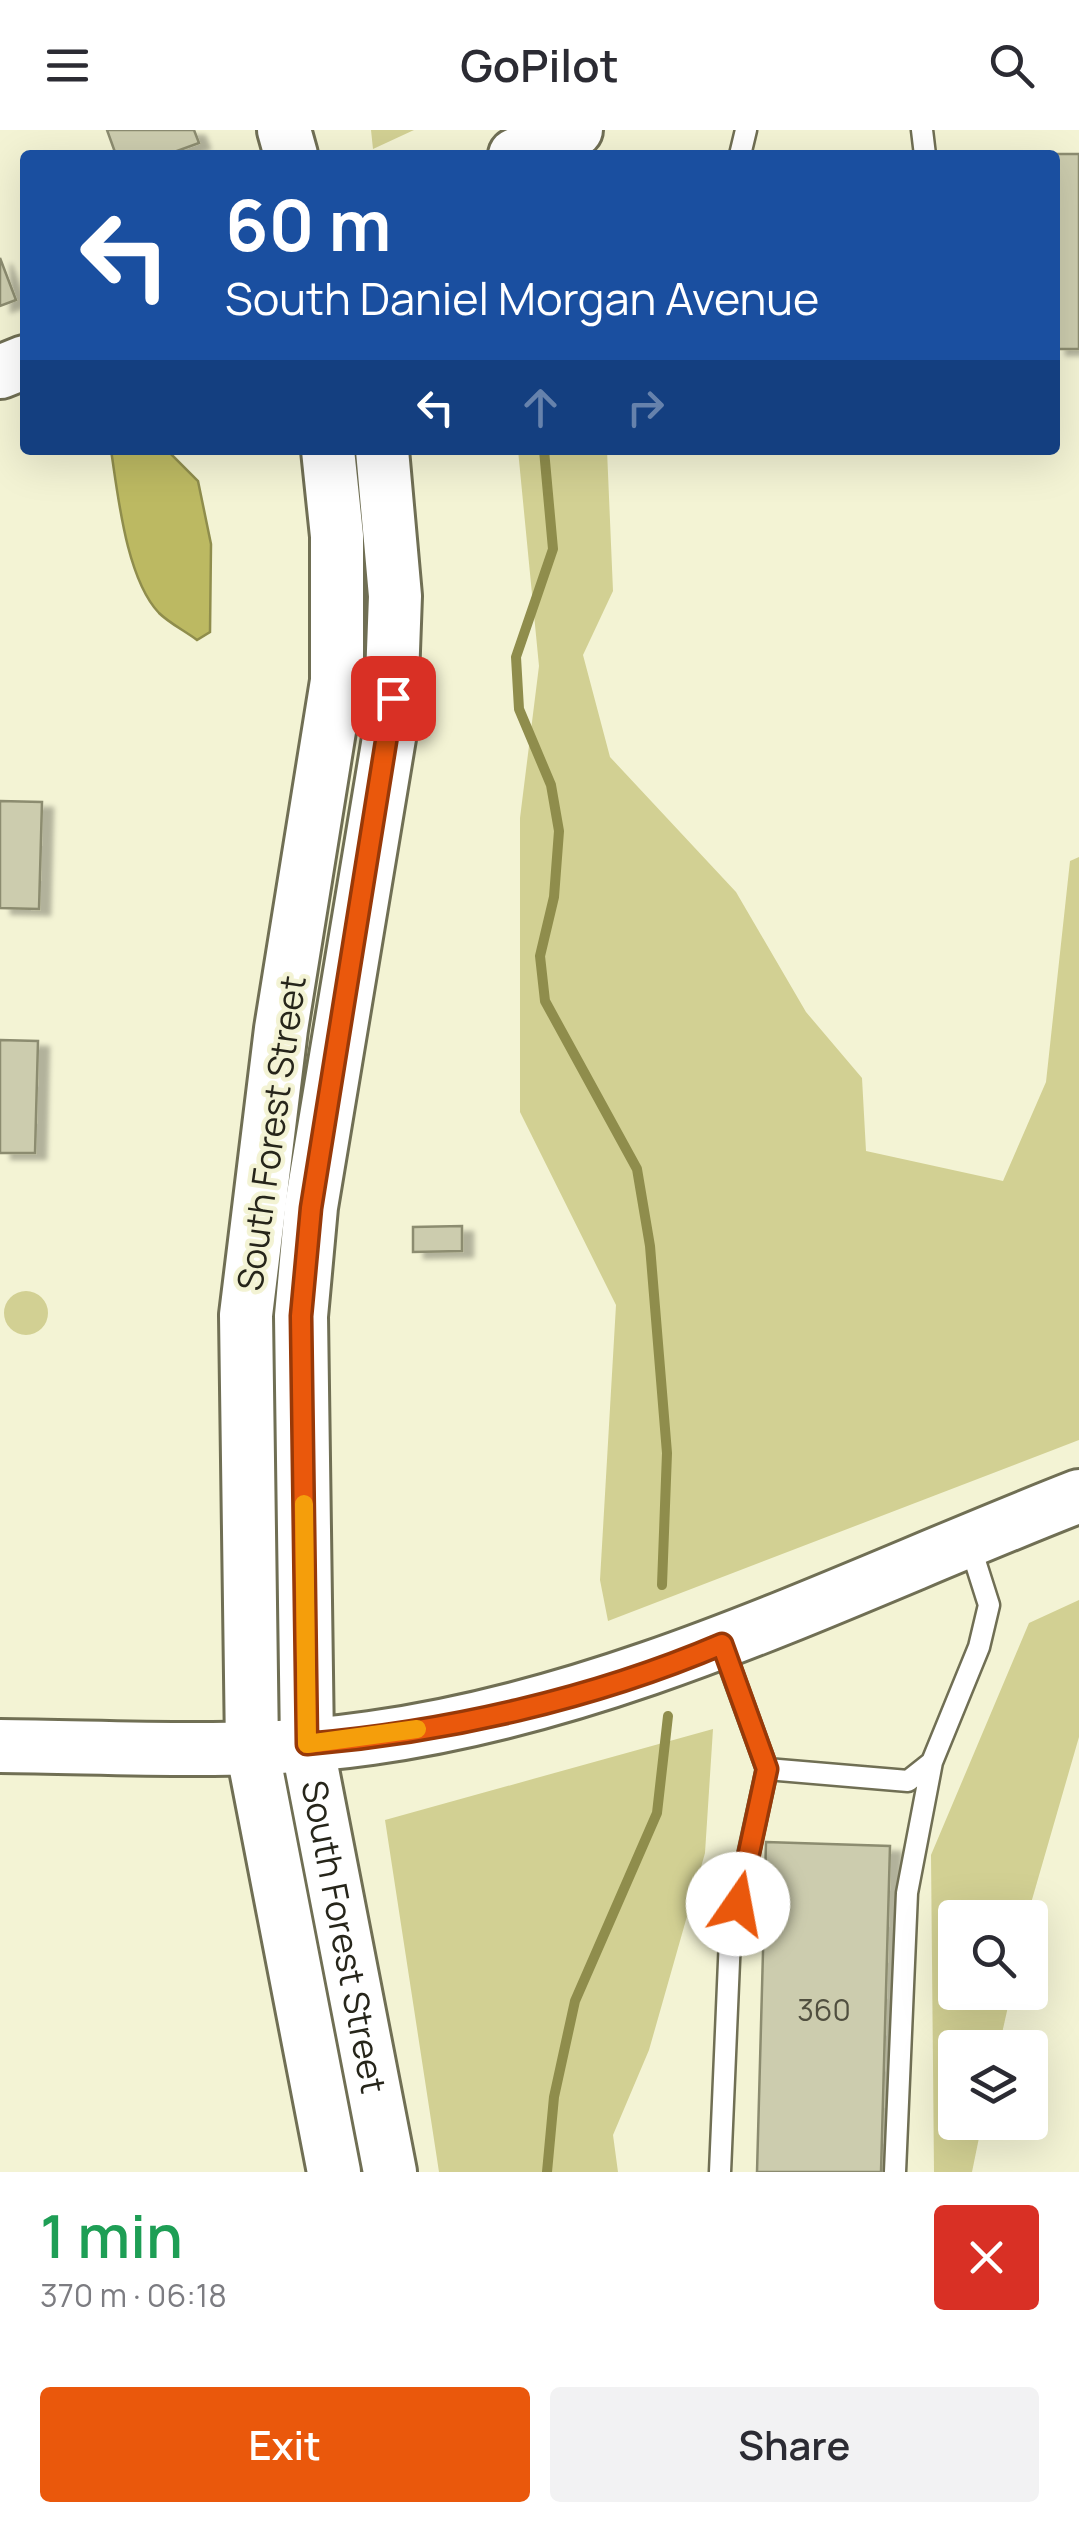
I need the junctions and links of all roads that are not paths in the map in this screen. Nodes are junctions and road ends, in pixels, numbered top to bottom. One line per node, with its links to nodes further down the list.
1 (576, 130): 2 (street)
2 (527, 150)
3 (329, 455): 10 (street, South Forest Street)
4 (382, 455): 8 (street, South Forest Street)
5 (1079, 1496): 6 (street)
6 (968, 1540): 7 (street); 11 (lane)
7 (722, 1644): 8 (street); 12 (lane)
8 (307, 1744): 10 (street); 14 (street, South Forest Street)
9 (0, 1746): 10 (street)
10 (252, 1748): 13 (street, South Forest Street)
11 (932, 1762): 12 (lane); 16 (lane)
12 (767, 1769): 15 (lane)
13 (334, 2172)
14 (390, 2172)
15 (720, 2172)
16 (894, 2172)

